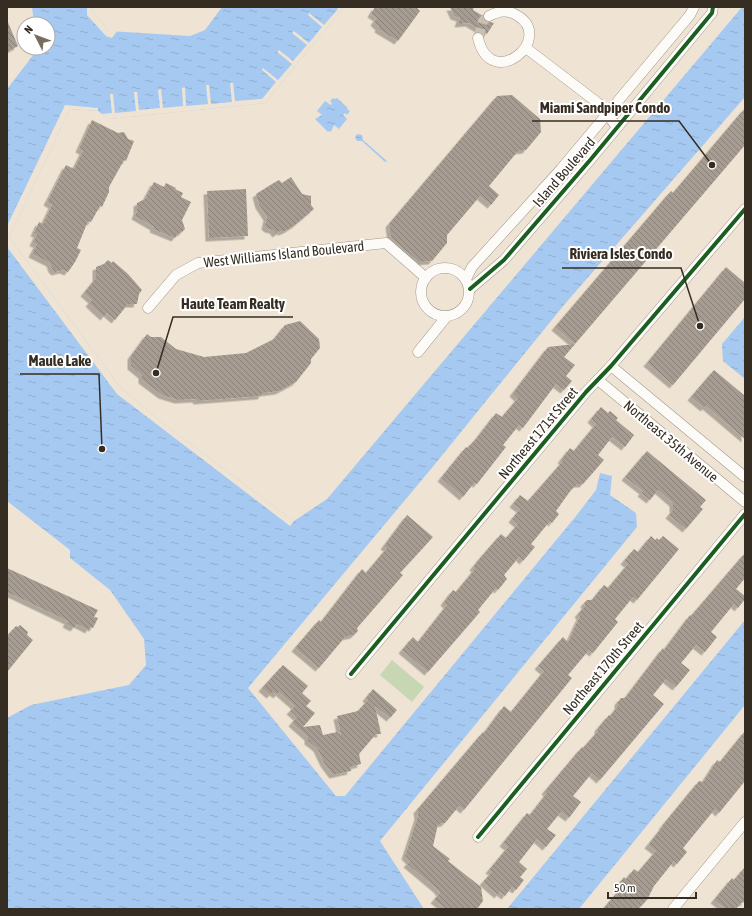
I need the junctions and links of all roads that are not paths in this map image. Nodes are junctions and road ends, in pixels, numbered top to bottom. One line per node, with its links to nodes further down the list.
1 (694, 7): 6 (street, Island Boulevard)
2 (714, 7): 7 (street, Island Boulevard)
3 (489, 16): 5 (street)
4 (478, 38): 5 (street)
5 (526, 48): 6 (street)
6 (606, 116): 7 (street); 10 (street, Island Boulevard)
7 (617, 127): 10 (street, Island Boulevard)
8 (745, 209): 14 (street, Northeast 171st Street)
9 (426, 278): 10 (street); 11 (street, West Williams Island Boulevard); 12 (street)
10 (468, 284): 12 (street, Island Boulevard)
11 (148, 308)
12 (447, 316): 13 (street)
13 (418, 352)
14 (611, 366): 15 (street, Northeast 171st Street); 16 (street, Northeast 35th Avenue)
15 (598, 380): 17 (street, Northeast 35th Avenue); 19 (street, Northeast 171st Street)
16 (745, 477)
17 (745, 502)
18 (745, 514): 21 (street, Northeast 170th Street)
19 (351, 674)
20 (745, 822): 22 (street)
21 (478, 837)
22 (673, 909)

